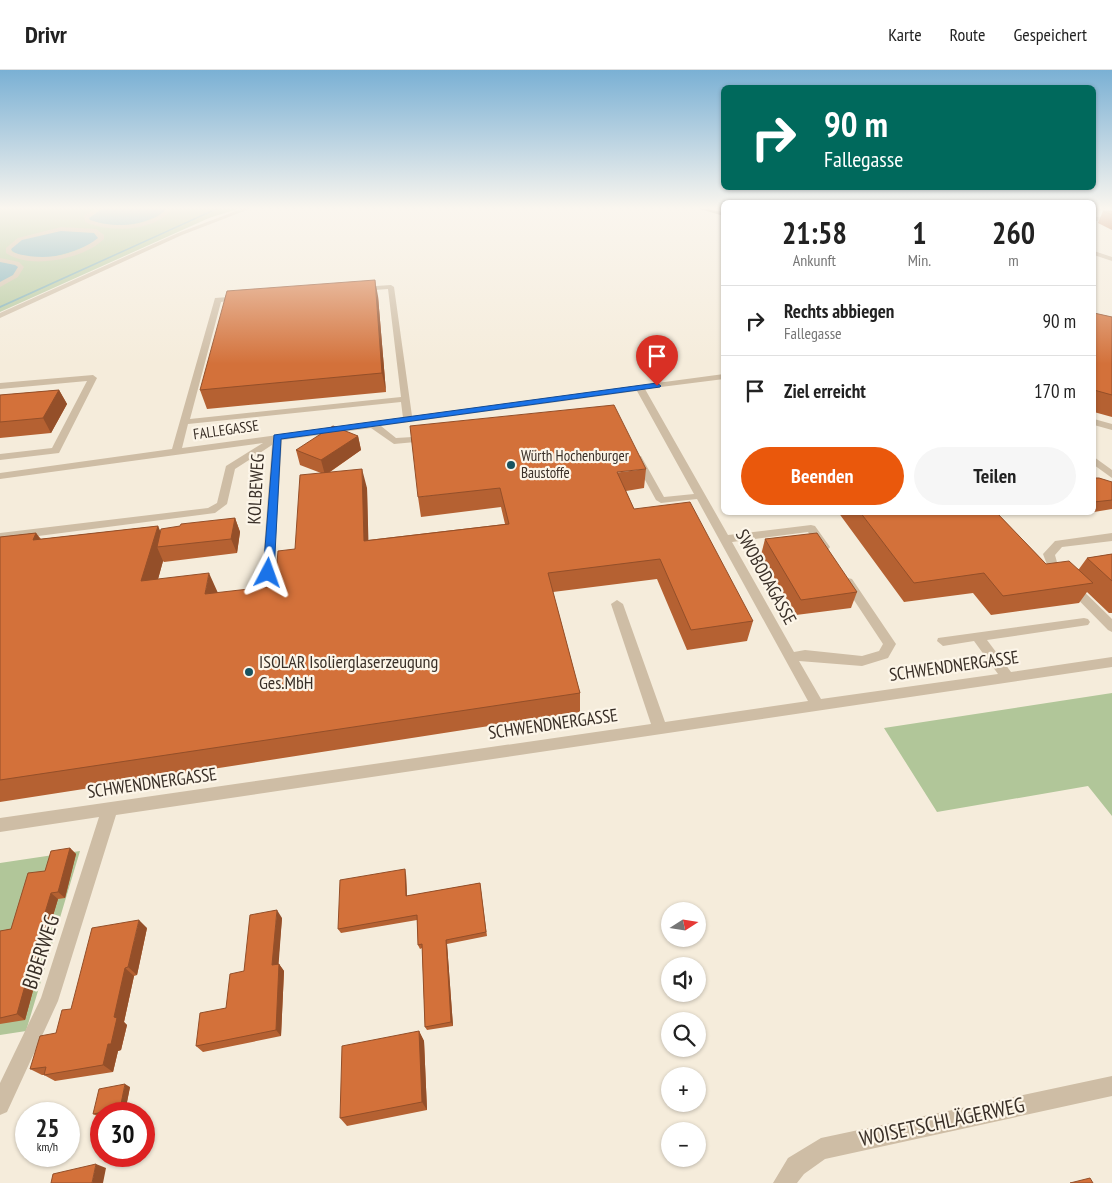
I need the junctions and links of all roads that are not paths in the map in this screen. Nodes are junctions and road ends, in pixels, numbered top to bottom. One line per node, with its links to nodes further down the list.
1 (0, 260): 3 (street)
2 (123, 260): 7 (street)
3 (10, 261): 4 (street)
4 (0, 285)
5 (352, 290): 11 (street)
6 (247, 298): 13 (street)
7 (0, 316)
8 (721, 376): 10 (street, FALLEGASSE)
9 (0, 386): 21 (street)
10 (640, 388): 12 (street, FALLEGASSE); 25 (street, SWOBODAGASSE)
11 (405, 399): 12 (street); 13 (street)
12 (408, 420): 15 (street, FALLEGASSE)
13 (184, 422): 20 (street)
14 (1096, 423): 16 (street)
15 (372, 424): 17 (street); 18 (street, FALLEGASSE)
16 (1112, 427)
17 (437, 436)
18 (277, 437): 20 (street, FALLEGASSE); 26 (street); 29 (street, KOLBEWEG)
19 (633, 448): 25 (street)
20 (176, 451): 24 (street, FALLEGASSE)
21 (0, 457)
22 (1096, 462): 23 (street)
23 (1112, 474)
24 (0, 477)
25 (700, 496): 28 (street, SWOBODAGASSE)
26 (0, 537)
27 (1112, 537): 32 (street)
28 (724, 539): 35 (street, SWOBODAGASSE); 35 (street)
29 (268, 573)
30 (616, 604): 39 (street)
31 (1084, 622): 33 (street)
32 (1112, 627)
33 (977, 636): 34 (street); 37 (street)
34 (943, 641)
35 (790, 657): 38 (street, SWOBODAGASSE)
36 (1112, 662): 37 (street, SCHWENDNERGASSE)
37 (1008, 677): 38 (street, SCHWENDNERGASSE)
38 (817, 704): 39 (street, SCHWENDNERGASSE)
39 (660, 728): 40 (street, SCHWENDNERGASSE)
40 (110, 808): 41 (street, SCHWENDNERGASSE); 43 (street, BIBERWEG)
41 (0, 825)
42 (1112, 1086): 44 (street, WOISETSCHLÄGERWEG)
43 (0, 1105)
44 (784, 1183)

